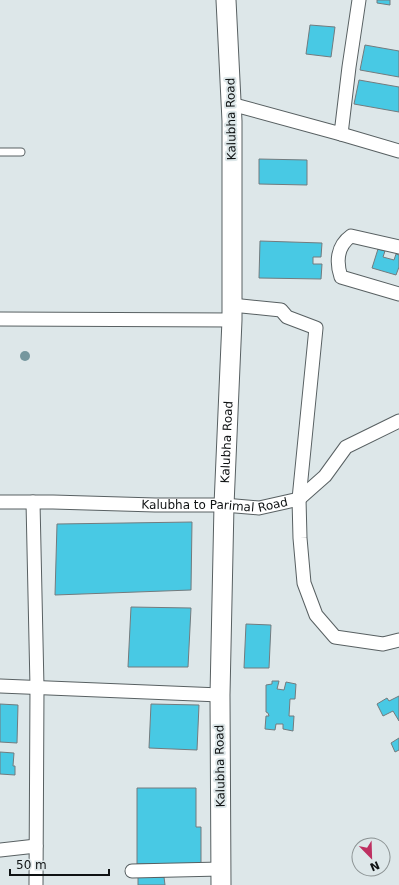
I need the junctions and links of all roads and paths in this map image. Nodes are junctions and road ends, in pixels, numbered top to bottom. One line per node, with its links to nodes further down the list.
1 (226, 0): 3 (street, Kalubha Road)
2 (359, 0): 4 (street)
3 (231, 104): 4 (street); 10 (street, Kalubha Road)
4 (341, 134): 5 (street)
5 (399, 151)
6 (0, 152): 7 (lane)
7 (21, 152)
8 (399, 247): 9 (street)
9 (399, 294)
10 (232, 312): 11 (street); 13 (street); 16 (street, Kalubha Road)
11 (0, 319)
12 (399, 421): 13 (street, Kalubha to Parimal Road)
13 (299, 499): 16 (street, Kalubha to Parimal Road); 17 (street)
14 (0, 502): 15 (street, Kalubha to Parimal Road)
15 (33, 502): 16 (street, Kalubha to Parimal Road); 19 (street)
16 (224, 505): 20 (street, Kalubha Road)
17 (399, 640)
18 (0, 686): 19 (street)
19 (37, 687): 20 (street); 21 (street)
20 (220, 695): 24 (street, Kalubha Road)
21 (36, 846): 22 (street); 25 (street)
22 (0, 850)
23 (132, 871): 24 (street)
24 (221, 877)
25 (36, 885)

